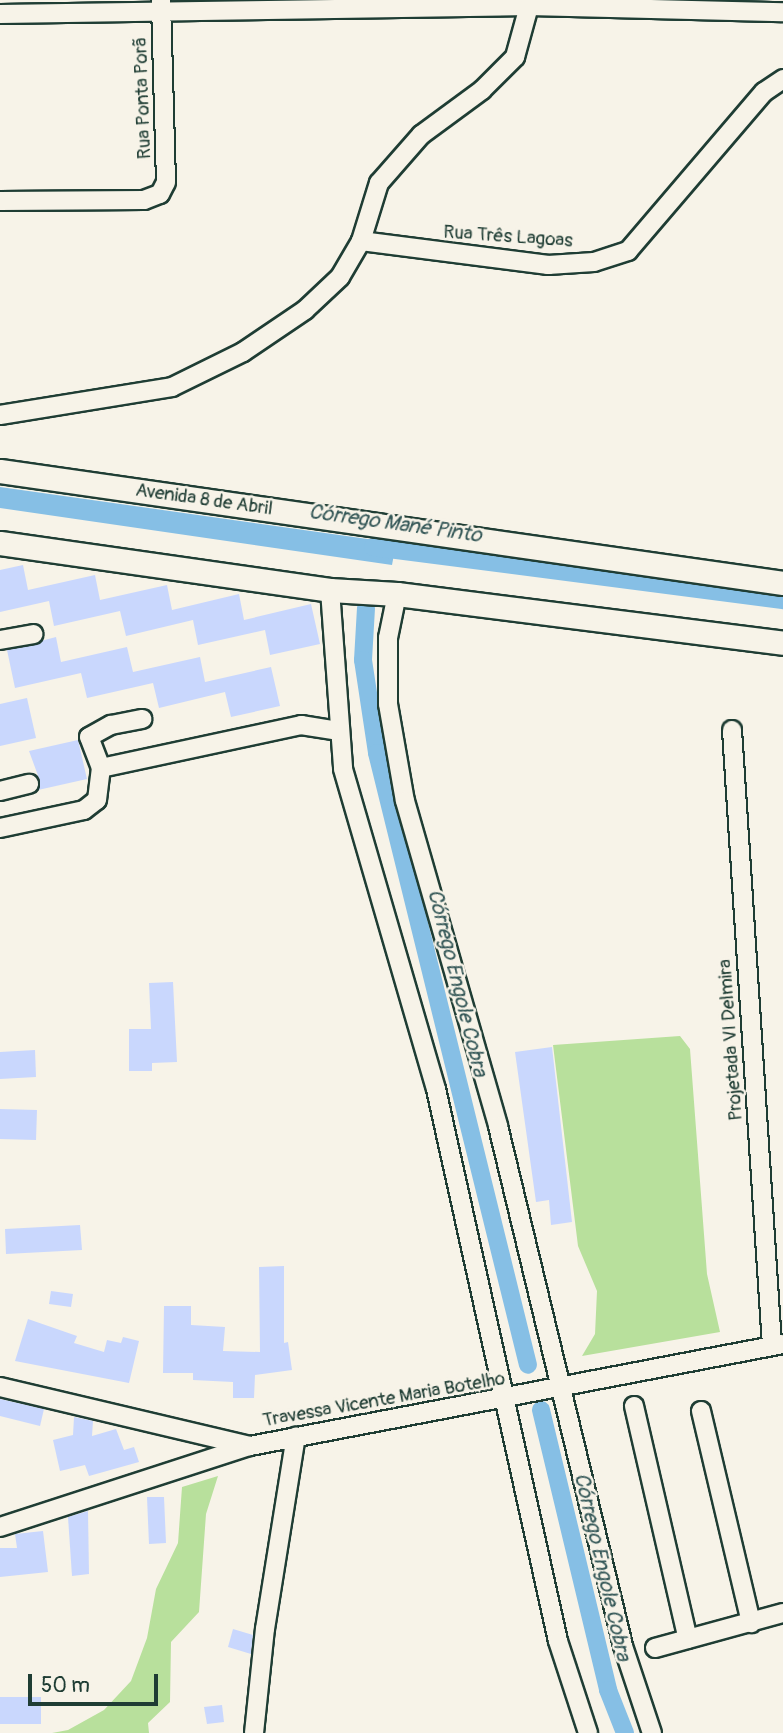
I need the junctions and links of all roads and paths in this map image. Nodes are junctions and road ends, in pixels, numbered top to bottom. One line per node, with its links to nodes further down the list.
1 (560, 3): 2 (street); 4 (street)
2 (529, 6): 3 (street); 8 (street)
3 (161, 7): 5 (street); 7 (street, Rua Ponta Porã)
4 (783, 12)
5 (0, 13)
6 (783, 79): 8 (street, Rua Três Lagoas)
7 (0, 201)
8 (361, 241): 9 (street)
9 (0, 415)
10 (0, 471): 12 (main road, Avenida 8 de Abril)
11 (0, 543): 13 (main road)
12 (783, 583)
13 (330, 590): 14 (main road); 20 (street)
14 (397, 594): 17 (main road); 27 (street)
15 (33, 634): 16 (street)
16 (0, 640)
17 (783, 643)
18 (142, 719): 21 (street)
19 (732, 730): 25 (street, Projetada VI Delmira)
20 (340, 731): 21 (street); 28 (street)
21 (101, 768): 24 (street)
22 (29, 784): 23 (street)
23 (0, 791)
24 (0, 828)
25 (778, 1345): 27 (street, Travessa Vicente Maria Botelho)
26 (0, 1387): 32 (street)
27 (561, 1389): 28 (street, Travessa Vicente Maria Botelho); 40 (street)
28 (504, 1400): 31 (street, Travessa Vicente Maria Botelho); 39 (street)
29 (634, 1406): 36 (street)
30 (701, 1411): 35 (street)
31 (296, 1436): 32 (street, Travessa Vicente Maria Botelho); 38 (street)
32 (250, 1446): 33 (street, Travessa Vicente Maria Botelho)
33 (0, 1527)
34 (783, 1613): 35 (street)
35 (751, 1623): 36 (street)
36 (688, 1639): 37 (street)
37 (655, 1648)
38 (254, 1733)
39 (588, 1733)
40 (652, 1733)

